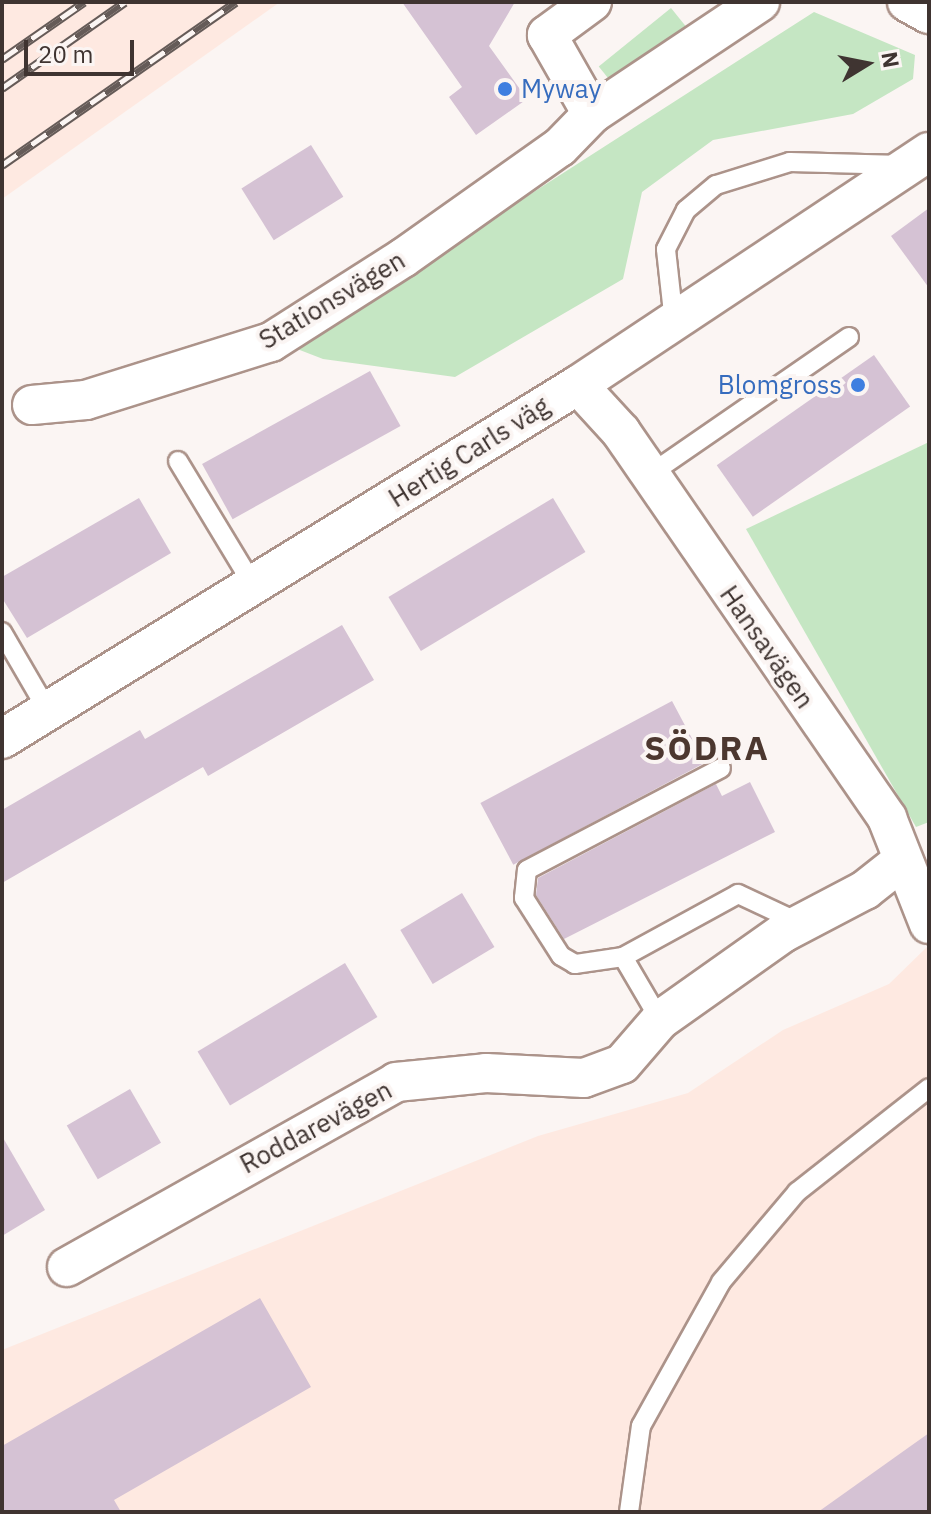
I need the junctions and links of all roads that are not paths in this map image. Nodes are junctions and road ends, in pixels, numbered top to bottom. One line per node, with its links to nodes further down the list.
1 (592, 2): 5 (street)
2 (760, 2): 5 (street, Stationsvägen)
3 (907, 2): 4 (street)
4 (929, 14)
5 (592, 114): 10 (street, Stationsvägen)
6 (919, 159): 7 (street, Hertig Carls väg); 7 (lane)
7 (674, 323): 9 (street, Hertig Carls väg)
8 (849, 337): 12 (lane)
9 (578, 385): 12 (street, Hansavägen); 13 (street, Hertig Carls väg)
10 (32, 405)
11 (178, 461): 13 (lane)
12 (649, 475): 18 (street, Hansavägen)
13 (253, 585): 15 (street, Hertig Carls väg)
14 (2, 632): 15 (lane)
15 (48, 711): 16 (street, Hertig Carls väg)
16 (2, 739)
17 (721, 768): 21 (lane)
18 (903, 860): 19 (street, Hansavägen); 20 (street, Roddarevägen)
19 (929, 924)
20 (805, 925): 21 (lane); 22 (street, Roddarevägen)
21 (623, 957): 22 (lane)
22 (660, 1020): 24 (street, Roddarevägen)
23 (929, 1088): 25 (lane)
24 (67, 1267)
25 (629, 1512)

